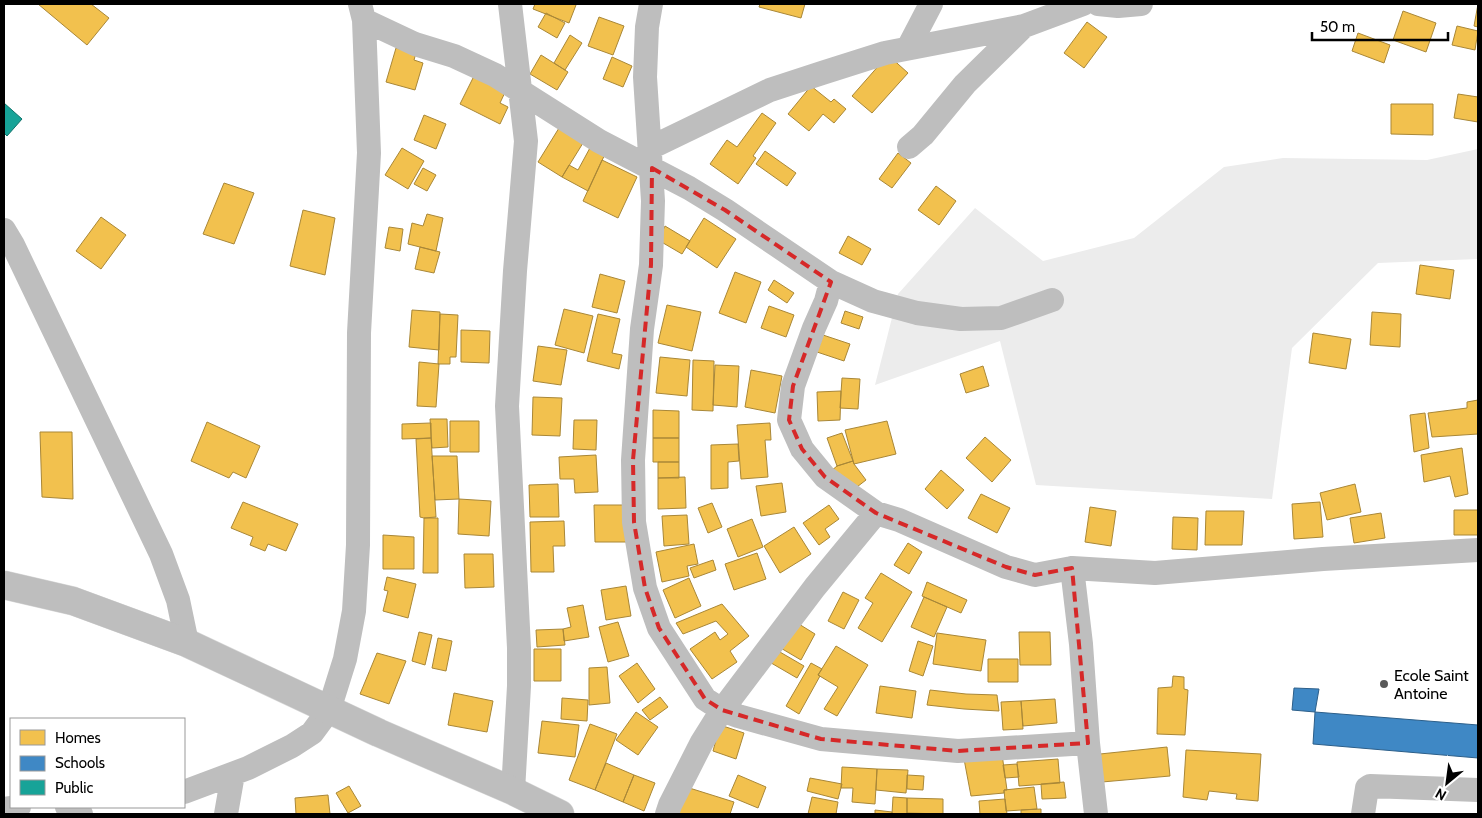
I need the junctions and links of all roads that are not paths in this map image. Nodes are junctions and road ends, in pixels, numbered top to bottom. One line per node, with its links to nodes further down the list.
1 (510, 4): 10 (street)
2 (651, 4): 12 (street)
3 (931, 4): 9 (street)
4 (1083, 4): 8 (street)
5 (1098, 4): 6 (street)
6 (1141, 4)
7 (362, 12): 10 (street); 21 (street)
8 (1024, 26): 9 (street); 11 (street)
9 (908, 48): 12 (street)
10 (519, 89): 12 (street); 26 (street)
11 (909, 147)
12 (651, 158): 14 (street); 22 (street)
13 (4, 230): 20 (street)
14 (831, 282): 15 (street); 16 (street)
15 (1052, 300)
16 (876, 513): 18 (street); 22 (street)
17 (1478, 550): 18 (street)
18 (1072, 568): 23 (street)
19 (4, 585): 20 (main road)
20 (187, 643): 21 (main road)
21 (329, 710): 24 (street); 26 (main road)
22 (722, 710): 23 (street); 32 (street)
23 (1088, 743): 33 (street)
24 (233, 774): 27 (street); 30 (street)
25 (1478, 790): 34 (street)
26 (513, 791): 31 (main road)
27 (185, 792)
28 (69, 808): 29 (street)
29 (81, 814)
30 (226, 814)
31 (560, 814)
32 (667, 814)
33 (1096, 814)
34 (1363, 814)

